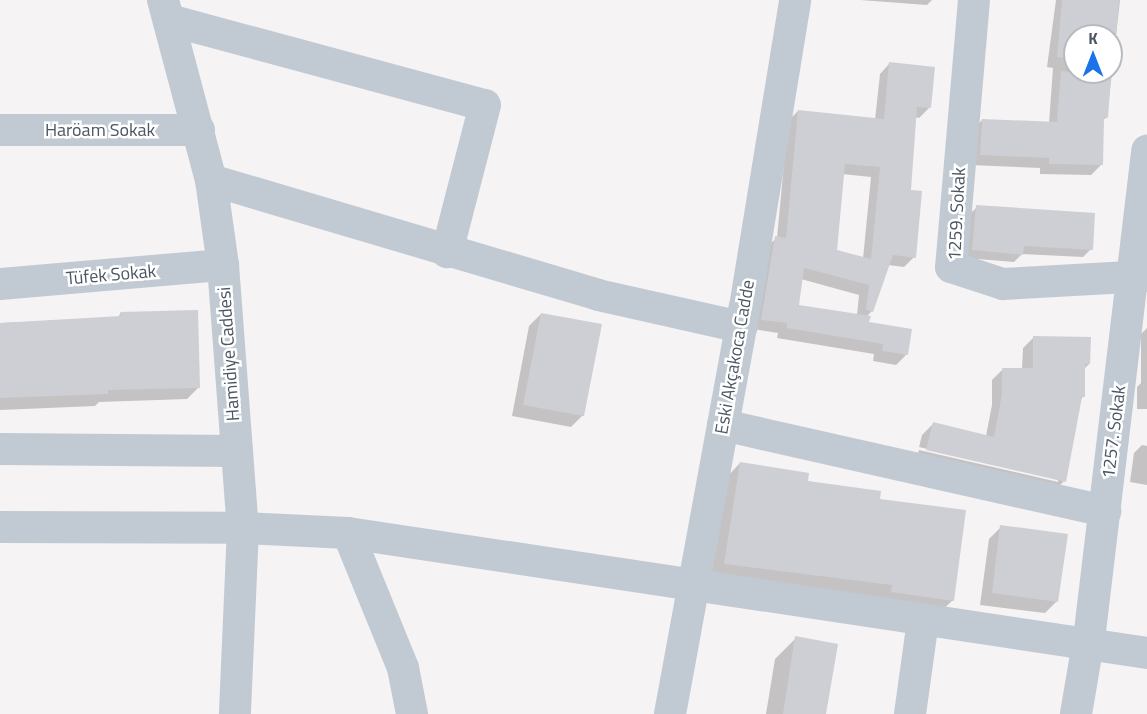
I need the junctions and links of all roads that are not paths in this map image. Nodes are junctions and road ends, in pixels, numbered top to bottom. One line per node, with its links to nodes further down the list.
1 (795, 0): 12 (street, Eski Akçakoca Cadde)
2 (974, 0): 10 (street, 1259. Sokak)
3 (166, 10): 5 (street, Hamidiye Caddesi); 8 (street)
4 (0, 130): 5 (street, Haröam Sokak)
5 (199, 130): 7 (street, Hamidiye Caddesi)
6 (1147, 150): 10 (street, 1257. Sokak)
7 (211, 180): 8 (street); 9 (street, Hamidiye Caddesi)
8 (447, 252): 12 (street)
9 (223, 265): 11 (street, Tüfek Sokak); 15 (street, Hamidiye Caddesi)
10 (1140, 276): 16 (street, 1257. Sokak)
11 (0, 284)
12 (741, 327): 13 (street, Eski Akçakoca Cadde)
13 (723, 425): 16 (street); 20 (street, Eski Akçakoca Cadde)
14 (0, 449): 15 (street)
15 (237, 451): 18 (street, Hamidiye Caddesi)
16 (1105, 511): 22 (street, 1257. Sokak)
17 (0, 527): 18 (street)
18 (243, 528): 19 (street); 24 (street, Hamidiye Caddesi)
19 (348, 533): 20 (street); 25 (street)
20 (694, 586): 21 (street); 26 (street, Eski Akçakoca Cadde)
21 (923, 620): 22 (street); 27 (street)
22 (1088, 644): 23 (street); 28 (street, 1257. Sokak)
23 (1147, 653)
24 (235, 714)
25 (412, 714)
26 (670, 714)
27 (910, 714)
28 (1076, 714)

